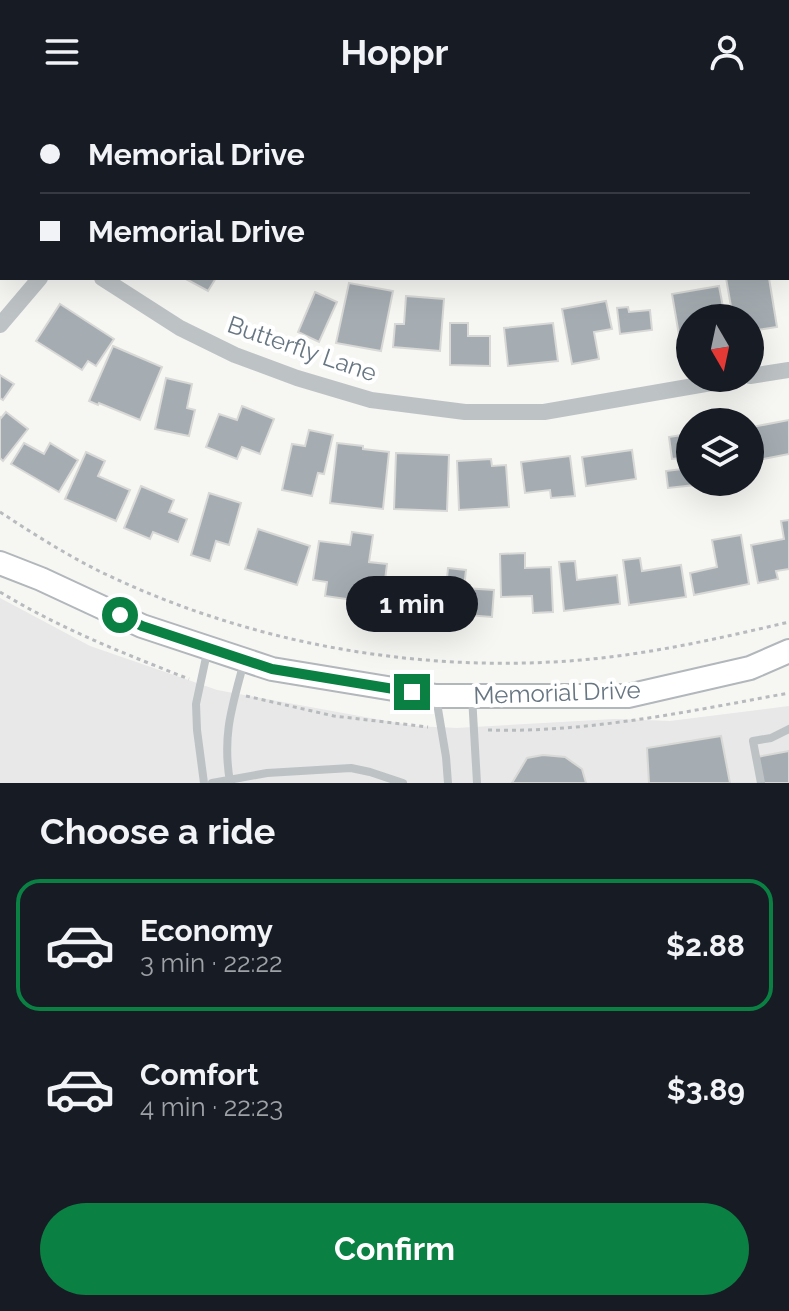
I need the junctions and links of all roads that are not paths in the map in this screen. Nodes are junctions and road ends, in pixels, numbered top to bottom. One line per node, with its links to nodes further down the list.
1 (38, 280): 3 (street)
2 (105, 280): 6 (street, Butterfly Lane)
3 (0, 325)
4 (789, 370): 5 (street)
5 (764, 374)
6 (676, 389)
7 (0, 563): 8 (main road, Memorial Drive)
8 (209, 648): 10 (main road, Memorial Drive); 17 (lane)
9 (789, 651): 11 (main road, Memorial Drive)
10 (245, 660): 13 (main road, Memorial Drive); 16 (lane)
11 (750, 668): 12 (main road, Memorial Drive); 14 (main road, Memorial Drive)
12 (789, 669)
13 (436, 696): 14 (main road, Memorial Drive); 20 (lane)
14 (472, 696): 21 (lane)
15 (789, 729): 22 (lane)
16 (230, 781): 18 (lane); 19 (lane)
17 (204, 783)
18 (212, 783)
19 (403, 783)
20 (448, 783)
21 (477, 783)
22 (761, 783)

